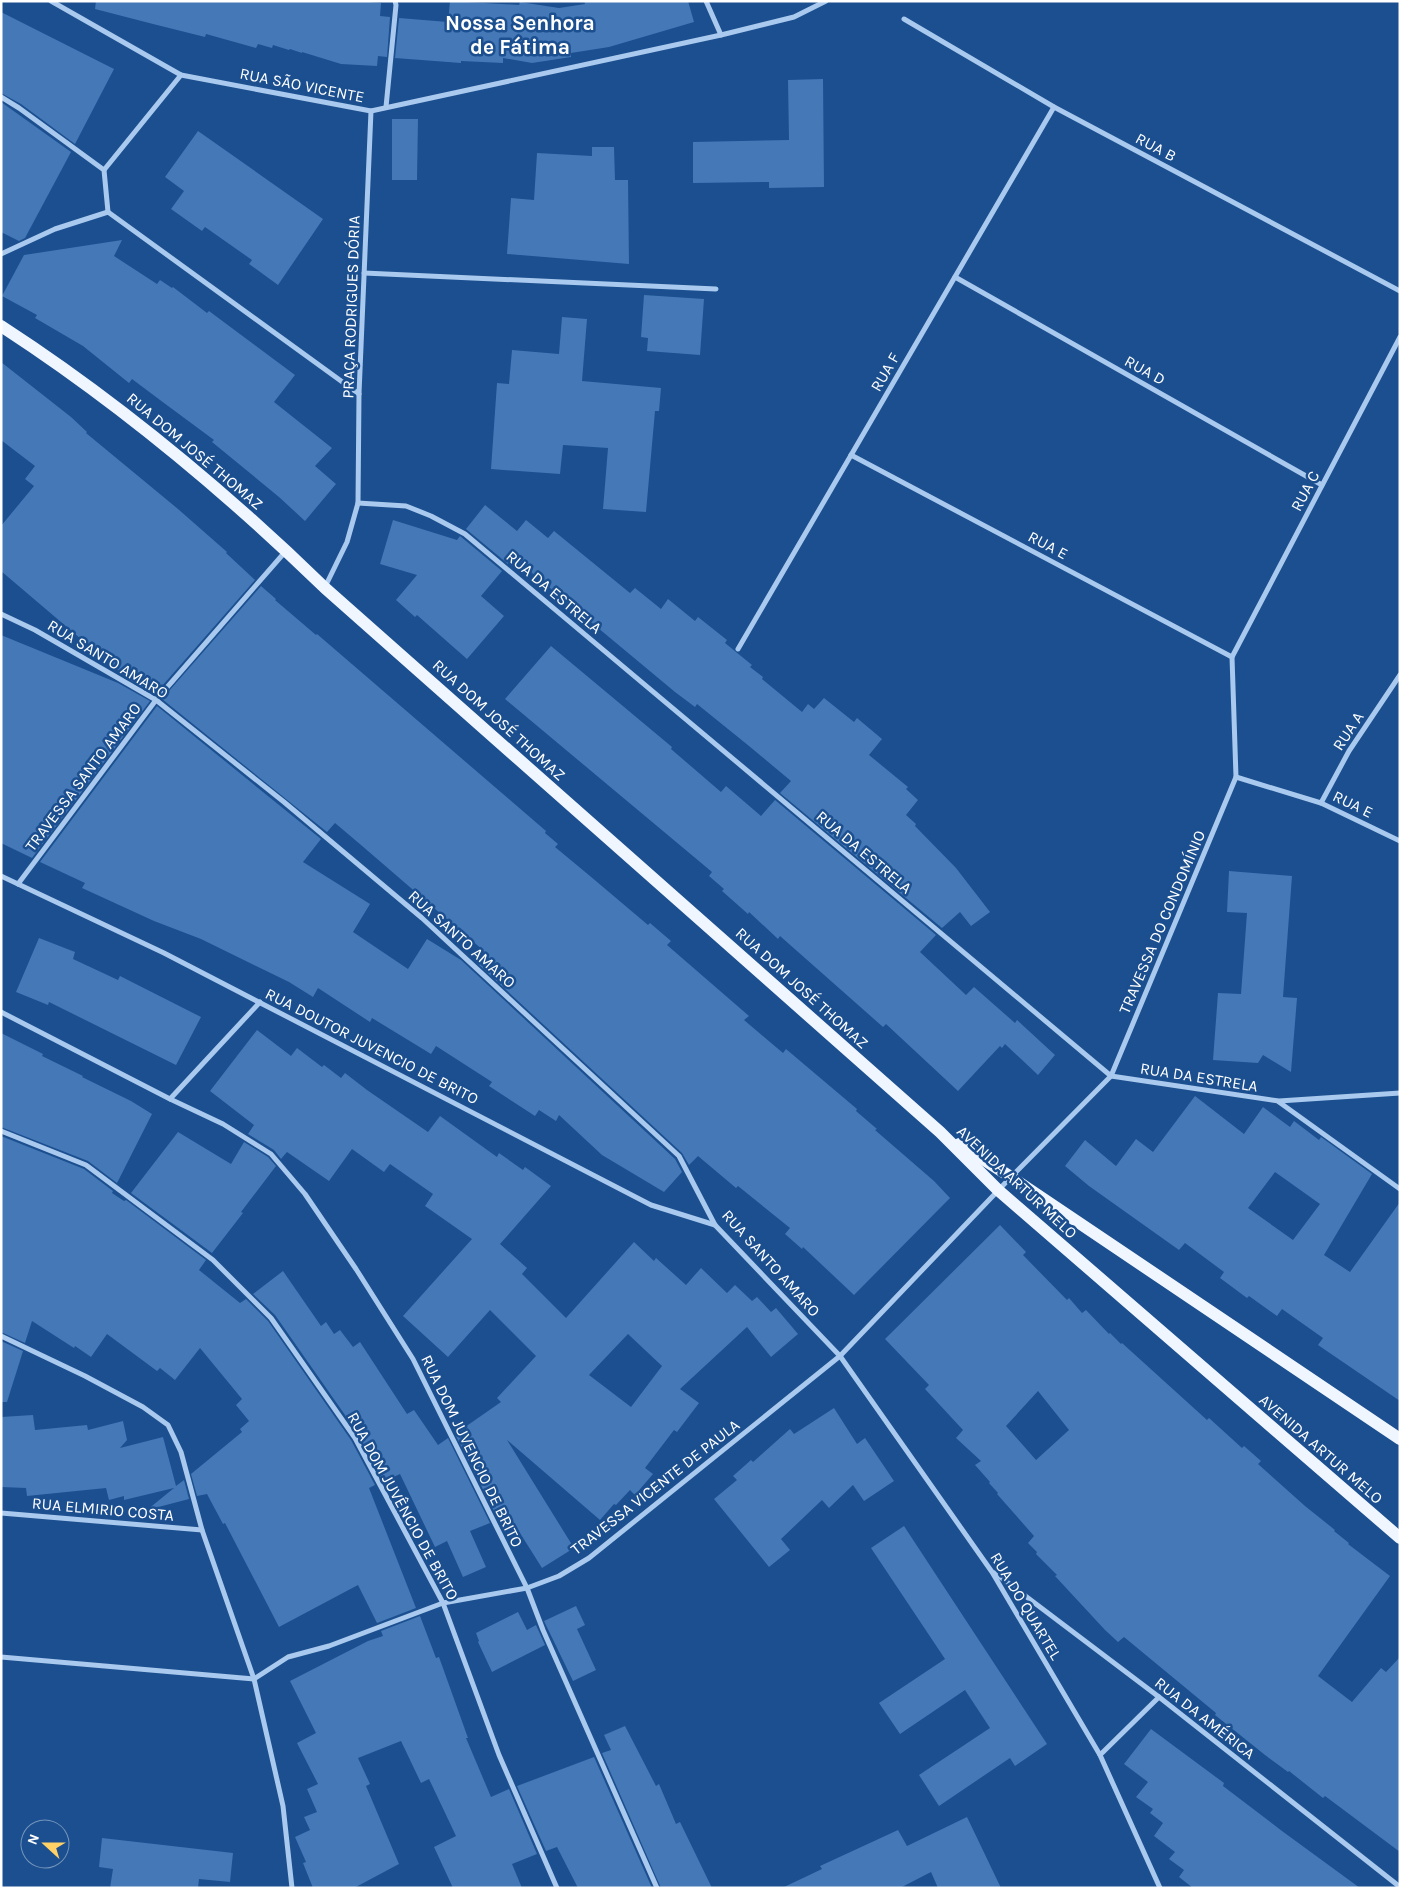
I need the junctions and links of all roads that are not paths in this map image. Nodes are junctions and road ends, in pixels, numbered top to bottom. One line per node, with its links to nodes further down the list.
1 (51, 1): 7 (street, RUA SÃO VICENTE)
2 (395, 1): 9 (street)
3 (706, 1): 6 (street)
4 (826, 1): 6 (street, RUA SÃO VICENTE)
5 (904, 19): 10 (street, RUA B)
6 (722, 34): 9 (street, RUA SÃO VICENTE)
7 (181, 75): 11 (street, RUA SÃO VICENTE); 12 (street)
8 (1, 97): 12 (street)
9 (386, 107): 11 (street, RUA SÃO VICENTE)
10 (1054, 108): 16 (street, RUA F); 18 (street, RUA B)
11 (371, 111): 15 (street, PRAÇA RODRIGUES DÓRIA)
12 (104, 170): 13 (street)
13 (108, 212): 14 (street); 23 (street)
14 (1, 254)
15 (364, 273): 17 (street); 23 (street, PRAÇA RODRIGUES DÓRIA)
16 (955, 277): 24 (street, RUA F); 25 (street, RUA D)
17 (716, 289)
18 (1400, 291)
19 (1, 326): 22 (main road, RUA DOM JOSÉ THOMAZ)
20 (1, 332): 22 (main road, RUA DOM JOSÉ THOMAZ)
21 (1400, 337): 25 (street, RUA C)
22 (27, 343): 27 (main road, RUA DOM JOSÉ THOMAZ)
23 (359, 394): 26 (street, PRAÇA RODRIGUES DÓRIA)
24 (851, 454): 30 (street, RUA F); 31 (street, RUA E)
25 (1322, 485): 31 (street, RUA C)
26 (358, 503): 28 (street, PRAÇA RODRIGUES DÓRIA); 41 (street, RUA DA ESTRELA)
27 (287, 550): 28 (main road, RUA DOM JOSÉ THOMAZ); 33 (street, TRAVESSA SANTO AMARO)
28 (325, 588): 46 (main road, RUA DOM JOSÉ THOMAZ)
29 (1, 614): 33 (street, RUA SANTO AMARO)
30 (738, 649)
31 (1232, 657): 34 (street)
32 (1400, 675): 35 (street, RUA A)
33 (156, 700): 38 (street, TRAVESSA SANTO AMARO); 50 (street, RUA SANTO AMARO)
34 (1236, 777): 35 (street, RUA E); 41 (street, TRAVESSA DO CONDOMÍNIO)
35 (1321, 803): 36 (street, RUA E)
36 (1400, 841)
37 (1, 876): 38 (street, RUA DOUTOR JUVENCIO DE BRITO)
38 (18, 884): 39 (street, RUA DOUTOR JUVENCIO DE BRITO)
39 (260, 1002): 43 (street); 50 (street, RUA DOUTOR JUVENCIO DE BRITO)
40 (1, 1012): 43 (street, RUA DOM JUVENCIO DE BRITO)
41 (1111, 1076): 44 (street, RUA DA ESTRELA); 47 (street, TRAVESSA VICENTE DE PAULA)
42 (1400, 1093): 44 (street, RUA DA ESTRELA)
43 (170, 1099): 58 (street, RUA DOM JUVENCIO DE BRITO)
44 (1279, 1101): 48 (street)
45 (1, 1131): 59 (street, RUA DOM JUVÊNCIO DE BRITO)
46 (940, 1132): 47 (main road, AVENIDA ARTUR MELO); 49 (main road, AVENIDA ARTUR MELO)
47 (1011, 1177): 49 (street, TRAVESSA VICENTE DE PAULA); 53 (main road, AVENIDA ARTUR MELO)
48 (1400, 1189)
49 (998, 1190): 52 (street, TRAVESSA VICENTE DE PAULA); 56 (main road, AVENIDA ARTUR MELO)
50 (715, 1226): 52 (street, RUA SANTO AMARO)
51 (1, 1336): 55 (street)
52 (840, 1356): 57 (street, RUA DO QUARTEL); 58 (street, TRAVESSA VICENTE DE PAULA)
53 (1400, 1439)
54 (1, 1513): 55 (street, RUA ELMIRIO COSTA)
55 (202, 1530): 61 (street)
56 (1400, 1538)
57 (992, 1572): 62 (street, RUA DA AMÉRICA); 63 (street, RUA DO QUARTEL)
58 (527, 1588): 59 (street, TRAVESSA VICENTE DE PAULA); 67 (street, RUA DOM JUVENCIO DE BRITO)
59 (443, 1603): 61 (street, TRAVESSA VICENTE DE PAULA); 66 (street, RUA DOM JUVÊNCIO DE BRITO)
60 (1, 1657): 61 (street)
61 (254, 1679): 65 (street)
62 (1160, 1697): 63 (street); 64 (street, RUA DA AMÉRICA)
63 (1100, 1755): 68 (street, RUA DO QUARTEL)
64 (1400, 1887)
65 (292, 1888)
66 (557, 1888)
67 (657, 1888)
68 (1160, 1888)

